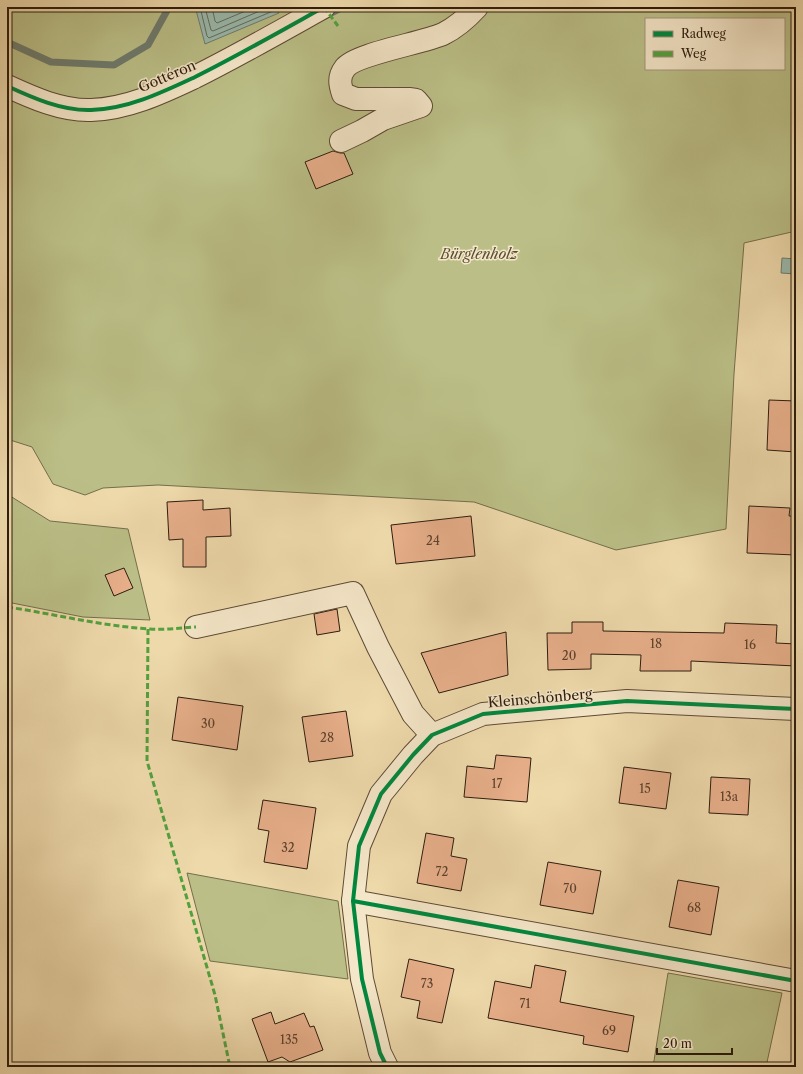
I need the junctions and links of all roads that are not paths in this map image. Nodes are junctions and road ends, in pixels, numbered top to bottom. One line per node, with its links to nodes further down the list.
1 (324, 7): 3 (street, Gottéron)
2 (477, 7): 4 (street)
3 (7, 86)
4 (341, 141)
5 (196, 627): 7 (street)
6 (796, 709): 7 (street, Kleinschönberg)
7 (432, 734): 8 (street, Kleinschönberg)
8 (353, 901): 9 (street); 10 (street, Kleinschönberg)
9 (796, 982)
10 (387, 1067)

